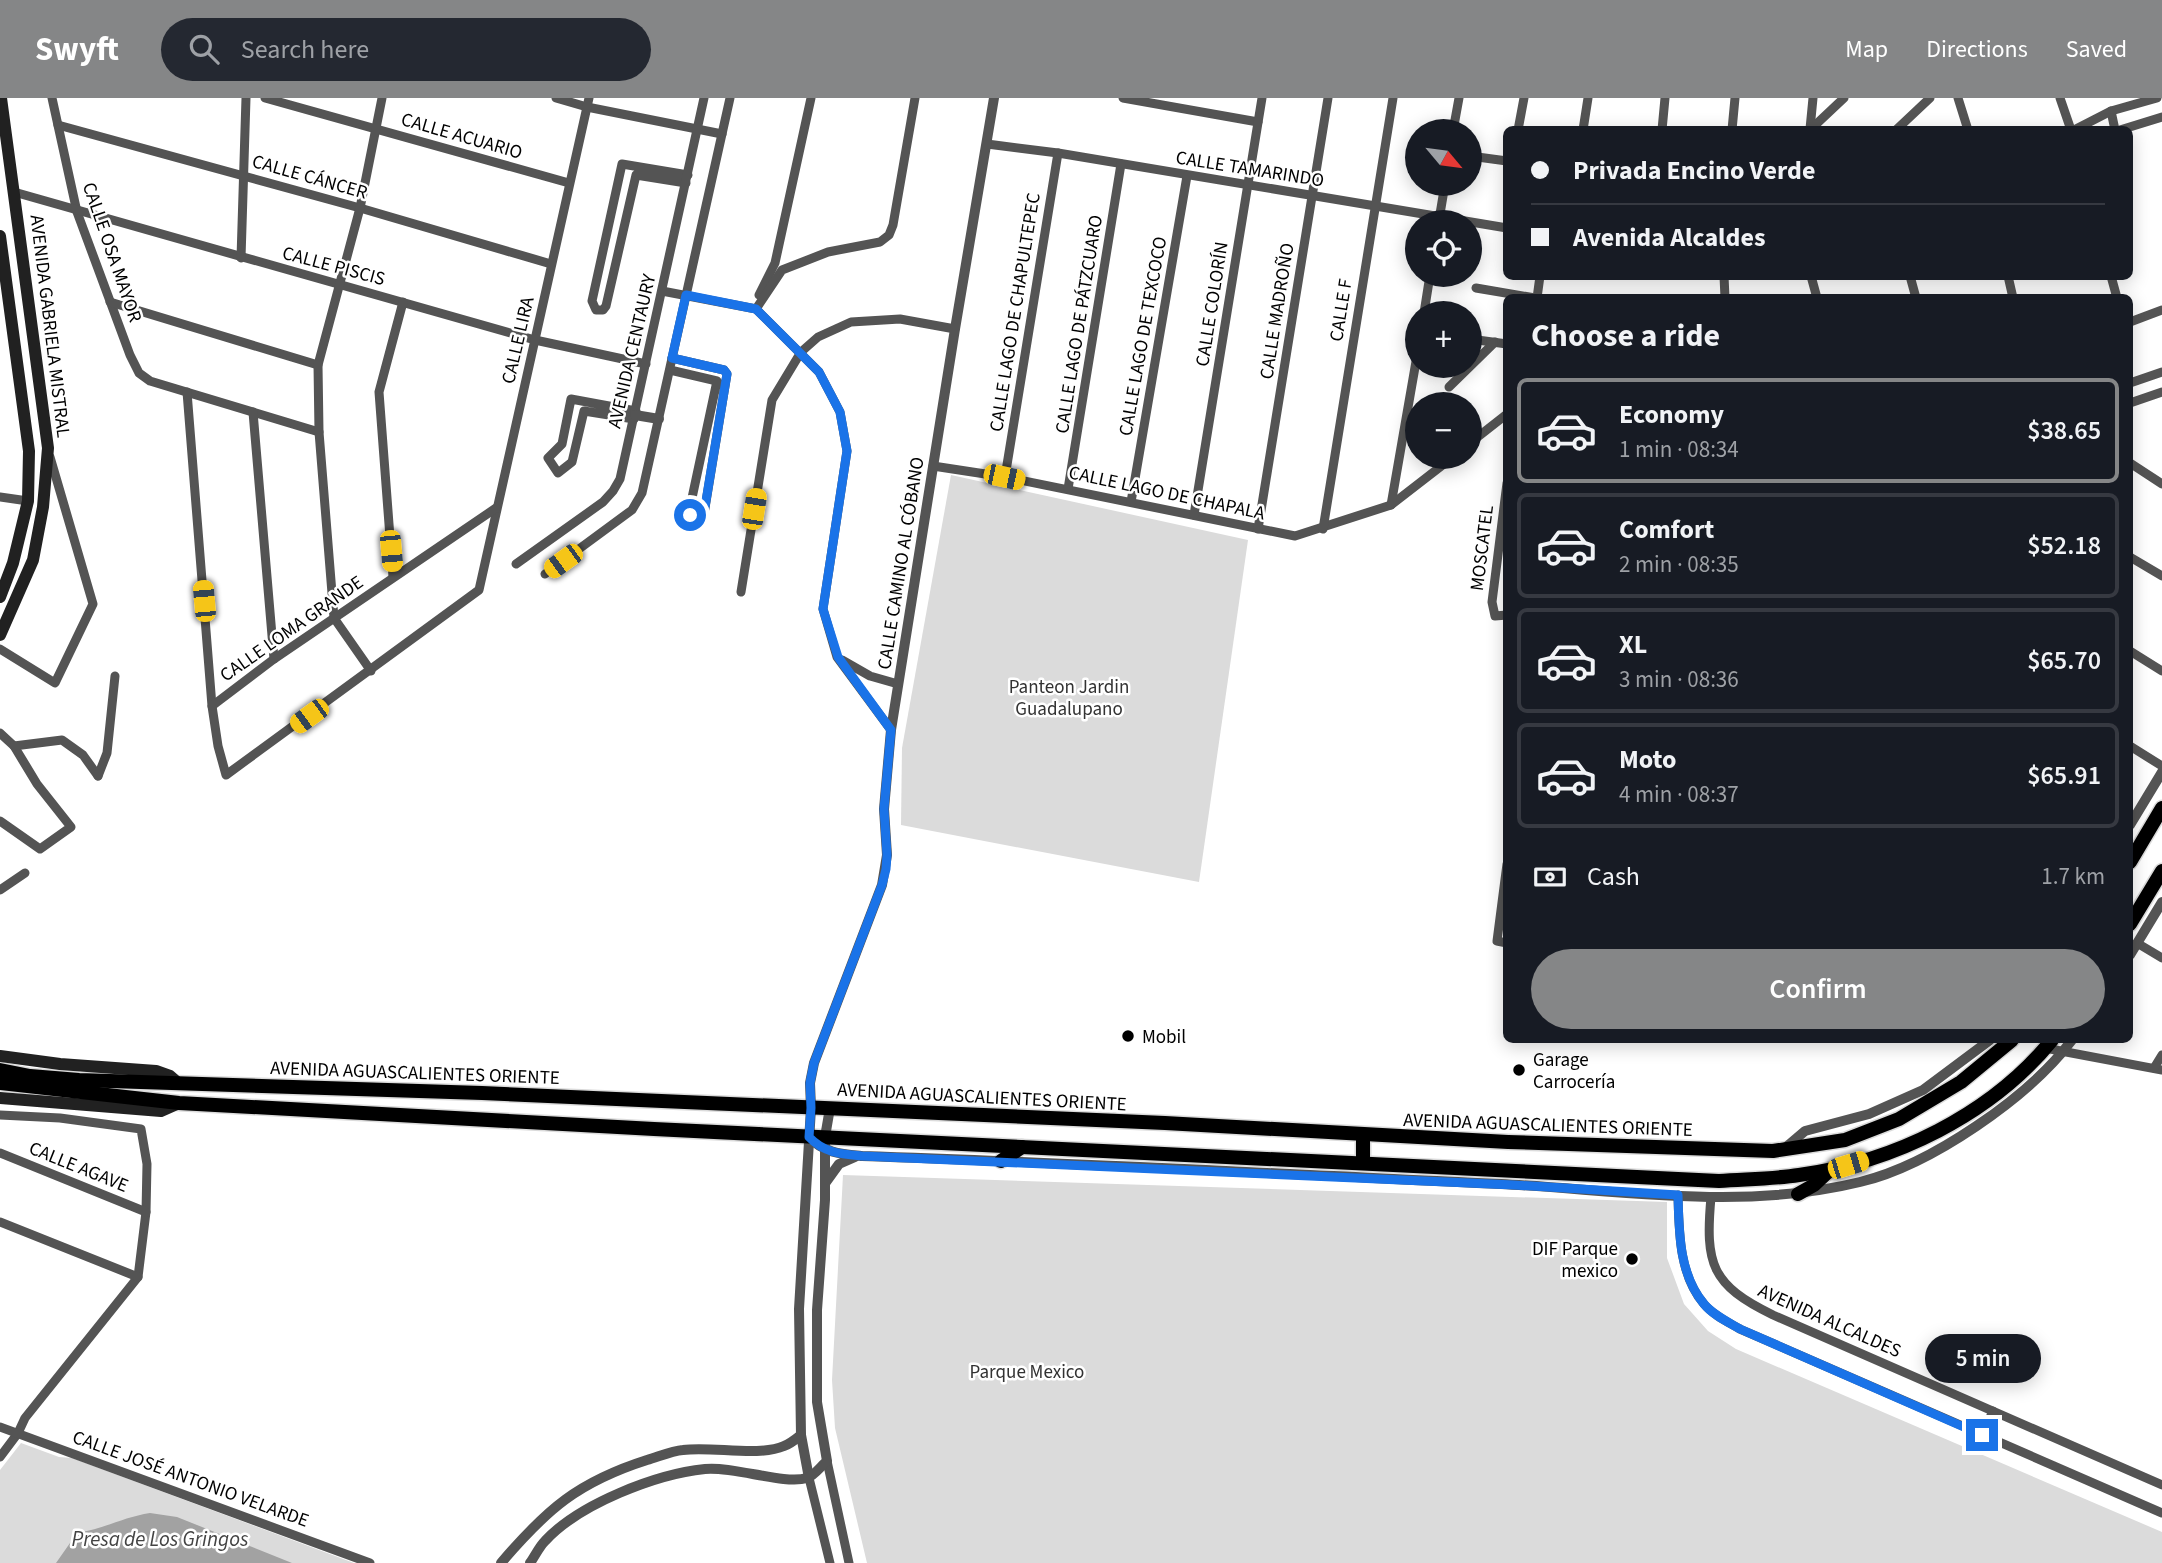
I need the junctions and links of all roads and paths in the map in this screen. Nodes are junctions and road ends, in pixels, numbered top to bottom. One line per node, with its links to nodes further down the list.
1 (1, 98): 58 (main road, AVENIDA GABRIELA MISTRAL)
2 (52, 98): 32 (street, CALLE OSA MAYOR)
3 (246, 98): 53 (street)
4 (265, 98): 45 (street, CALLE ACUARIO)
5 (382, 98): 45 (street)
6 (556, 98): 27 (street)
7 (705, 98): 46 (street, AVENIDA CENTAURY)
8 (730, 98): 47 (street)
9 (811, 98): 69 (street)
10 (915, 98): 69 (street)
11 (994, 98): 48 (street, CALLE CAMINO AL CÓBANO)
12 (1262, 98): 31 (street, CALLE COLORÍN)
13 (1328, 98): 59 (street, CALLE MADROÑO)
14 (1393, 98): 60 (street, CALLE F)
15 (1458, 98): 30 (street)
16 (1524, 98): 33 (street)
17 (1588, 98): 34 (street)
18 (1665, 98): 35 (street)
19 (1735, 98): 36 (street)
20 (1813, 98): 37 (street)
21 (1844, 98): 38 (street)
22 (1930, 98): 39 (street)
23 (1958, 98): 40 (street)
24 (2060, 98): 41 (street)
25 (2157, 98): 28 (street)
26 (1129, 99): 31 (street)
27 (588, 103): 46 (street); 56 (street, CALLE LIRA)
28 (2111, 111): 42 (street); 43 (street)
29 (2162, 117): 44 (street)
30 (1455, 119)
31 (1258, 122): 57 (street, CALLE COLORÍN)
32 (58, 125): 53 (street, CALLE CÁNCER); 62 (street, CALLE OSA MAYOR)
33 (1519, 126)
34 (1584, 126)
35 (1662, 126)
36 (1732, 126)
37 (1810, 126)
38 (1813, 126)
39 (1900, 126)
40 (1967, 126)
41 (2071, 126)
42 (2081, 126)
43 (2117, 126)
44 (2132, 126)
45 (376, 129): 56 (street, CALLE ACUARIO); 61 (street)
46 (698, 130): 47 (street); 55 (street, AVENIDA CENTAURY)
47 (722, 134): 75 (street)
48 (987, 144): 49 (street, CALLE TAMARINDO); 81 (street, CALLE CAMINO AL CÓBANO)
49 (1058, 153): 52 (street, CALLE TAMARINDO); 108 (street, CALLE LAGO DE CHAPULTEPEC)
50 (1482, 158): 51 (street)
51 (1503, 161)
52 (1121, 164): 54 (street, CALLE TAMARINDO); 110 (street, CALLE LAGO DE PÁTZCUARO)
53 (244, 175): 61 (street, CALLE CÁNCER); 67 (street)
54 (1186, 176): 57 (street, CALLE TAMARINDO); 113 (street, CALLE LAGO DE TEXCOCO)
55 (687, 179): 55 (street); 73 (street, AVENIDA CENTAURY)
56 (569, 183): 68 (street, CALLE LIRA)
57 (1248, 186): 59 (street, CALLE TAMARINDO); 116 (street, CALLE COLORÍN)
58 (14, 192): 62 (street, CALLE PISCIS); 104 (main road, AVENIDA GABRIELA MISTRAL)
59 (1312, 197): 60 (street, CALLE TAMARINDO); 118 (street, CALLE MADROÑO)
60 (1374, 206): 63 (street, CALLE TAMARINDO); 119 (street, CALLE F)
61 (360, 208): 68 (street, CALLE CÁNCER); 71 (street)
62 (77, 212): 67 (street, CALLE PISCIS); 76 (street, CALLE OSA MAYOR)
63 (1405, 213)
64 (1482, 225): 65 (street, CALLE TAMARINDO)
65 (1503, 228)
66 (0, 236): 70 (main road, AVENIDA GABRIELA MISTRAL)
67 (241, 258): 71 (street, CALLE PISCIS)
68 (551, 264): 82 (street, CALLE LIRA)
69 (779, 267): 78 (street)
70 (3, 275): 112 (main road, AVENIDA GABRIELA MISTRAL)
71 (340, 285): 77 (street, CALLE PISCIS); 89 (street)
72 (1476, 288): 74 (street)
73 (662, 290): 75 (street); 88 (street, AVENIDA CENTAURY)
74 (1512, 294)
75 (686, 295): 78 (street); 87 (street)
76 (110, 302): 89 (street); 95 (street, CALLE OSA MAYOR)
77 (403, 302): 82 (street, CALLE PISCIS); 124 (street)
78 (754, 308): 86 (street)
79 (2162, 310): 80 (street)
80 (2133, 320)
81 (954, 329): 86 (street); 106 (street, CALLE CAMINO AL CÓBANO)
82 (535, 340): 88 (street, CALLE PISCIS); 115 (street, CALLE LIRA)
83 (1482, 341): 84 (street)
84 (1494, 342): 85 (street); 94 (street)
85 (1503, 343)
86 (801, 352): 125 (street); 132 (street)
87 (672, 358): 90 (street); 90 (street)
88 (646, 364): 99 (street, AVENIDA CENTAURY)
89 (318, 365): 102 (street)
90 (670, 370): 101 (street)
91 (2162, 372): 93 (street)
92 (1413, 378): 114 (street)
93 (2133, 382)
94 (1449, 387)
95 (187, 392): 98 (street); 138 (street)
96 (2162, 392): 97 (street)
97 (2133, 402)
98 (253, 412): 102 (street); 133 (street)
99 (635, 415): 99 (street); 101 (street); 121 (street, AVENIDA CENTAURY)
100 (1503, 417): 103 (street)
101 (659, 419): 122 (street)
102 (319, 432): 128 (street)
103 (1482, 434)
104 (48, 448): 129 (main road, AVENIDA GABRIELA MISTRAL); 130 (street)
105 (2133, 465): 109 (street)
106 (933, 466): 108 (street, CALLE LAGO DE CHAPALA); 137 (street, CALLE CAMINO AL CÓBANO)
107 (1438, 469): 114 (street, CALLE LAGO DE CHAPALA)
108 (1004, 477): 110 (street, CALLE LAGO DE CHAPALA)
109 (2162, 484)
110 (1069, 489): 113 (street, CALLE LAGO DE CHAPALA)
111 (0, 497): 112 (street)
112 (28, 501): 126 (main road, AVENIDA GABRIELA MISTRAL)
113 (1131, 502): 116 (street, CALLE LAGO DE CHAPALA)
114 (1391, 505): 119 (street, CALLE LAGO DE CHAPALA)
115 (496, 508): 124 (street, CALLE LOMA GRANDE); 134 (street, CALLE LIRA)
116 (1194, 515): 118 (street, CALLE LAGO DE CHAPALA)
117 (1503, 515): 127 (street, MOSCATEL)
118 (1258, 529): 119 (street, CALLE LAGO DE CHAPALA)
119 (1323, 529)
120 (2133, 558): 123 (street)
121 (516, 564)
122 (545, 574)
123 (2162, 576)
124 (393, 577): 128 (street, CALLE LOMA GRANDE)
125 (741, 592)
126 (0, 597)
127 (1503, 615)
128 (334, 618): 133 (street, CALLE LOMA GRANDE); 134 (street)
129 (0, 635)
130 (0, 649)
131 (2133, 653): 135 (street)
132 (838, 657): 137 (street); 139 (street)
133 (274, 659): 138 (street, CALLE LOMA GRANDE)
134 (371, 671): 138 (street)
135 (2162, 671)
136 (115, 676): 141 (street)
137 (898, 684): 139 (street, CALLE CAMINO AL CÓBANO)
138 (212, 706)
139 (891, 730): 170 (street, CALLE CAMINO AL CÓBANO)
140 (0, 734): 141 (street)
141 (14, 746): 147 (street)
142 (2133, 748): 143 (street)
143 (2162, 766)
144 (2162, 772): 146 (street)
145 (2162, 808): 148 (main road)
146 (2133, 820)
147 (0, 821)
148 (2133, 857)
149 (2162, 871): 153 (main road)
150 (25, 873): 151 (street)
151 (2, 887)
152 (2162, 902): 154 (street)
153 (2133, 919)
154 (2137, 943): 155 (street); 156 (street)
155 (2133, 950)
156 (2162, 958)
157 (1985, 1043): 177 (street)
158 (2007, 1043): 177 (main road, AVENIDA AGUASCALIENTES ORIENTE)
159 (2071, 1043): 161 (street)
160 (2049, 1044): 161 (street); 183 (main road)
161 (2063, 1053): 164 (street); 186 (street)
162 (0, 1055): 167 (main road, AVENIDA AGUASCALIENTES ORIENTE)
163 (2162, 1055): 164 (street)
164 (2158, 1069)
165 (0, 1070): 167 (main road, AVENIDA AGUASCALIENTES ORIENTE)
166 (0, 1083): 169 (main road)
167 (178, 1083): 170 (main road, AVENIDA AGUASCALIENTES ORIENTE)
168 (0, 1098): 169 (main road)
169 (179, 1104): 174 (main road)
170 (811, 1108): 171 (main road, AVENIDA AGUASCALIENTES ORIENTE); 174 (street, CALLE CAMINO AL CÓBANO)
171 (830, 1108): 173 (main road, AVENIDA AGUASCALIENTES ORIENTE); 175 (street)
172 (0, 1115): 189 (street)
173 (1363, 1135): 177 (main road, AVENIDA AGUASCALIENTES ORIENTE); 181 (main road)
174 (809, 1137): 175 (main road); 195 (street, CALLE CAMINO AL CÓBANO)
175 (825, 1144): 176 (main road); 179 (street); 185 (street)
176 (1021, 1146): 180 (main road); 181 (main road)
177 (1784, 1149)
178 (0, 1153): 189 (street, CALLE AGAVE)
179 (862, 1156): 180 (street); 185 (street)
180 (1001, 1161): 184 (street)
181 (1363, 1163): 182 (main road)
182 (1478, 1169): 183 (main road); 184 (main road)
183 (1830, 1169): 186 (main road)
184 (1493, 1184): 187 (street)
185 (825, 1185): 198 (street)
186 (1798, 1194): 188 (street)
187 (1678, 1195): 188 (street); 196 (street)
188 (1711, 1197): 192 (street, AVENIDA ALCALDES)
189 (146, 1212): 191 (street)
190 (0, 1222): 191 (street)
191 (138, 1277): 194 (street)
192 (1993, 1411): 196 (street); 200 (street, AVENIDA ALCALDES)
193 (0, 1427): 194 (street, CALLE JOSÉ ANTONIO VELARDE)
194 (18, 1433): 197 (street); 204 (street, CALLE JOSÉ ANTONIO VELARDE)
195 (801, 1435): 199 (street, CALLE CAMINO AL CÓBANO); 205 (street)
196 (1982, 1435): 203 (street)
197 (0, 1457)
198 (827, 1461): 199 (street); 201 (street)
199 (809, 1478): 202 (street); 206 (street)
200 (2162, 1485)
201 (832, 1492): 202 (street); 208 (street)
202 (815, 1499): 207 (street)
203 (2162, 1513)
204 (370, 1563)
205 (501, 1563)
206 (530, 1563)
207 (830, 1563)
208 (849, 1563)

